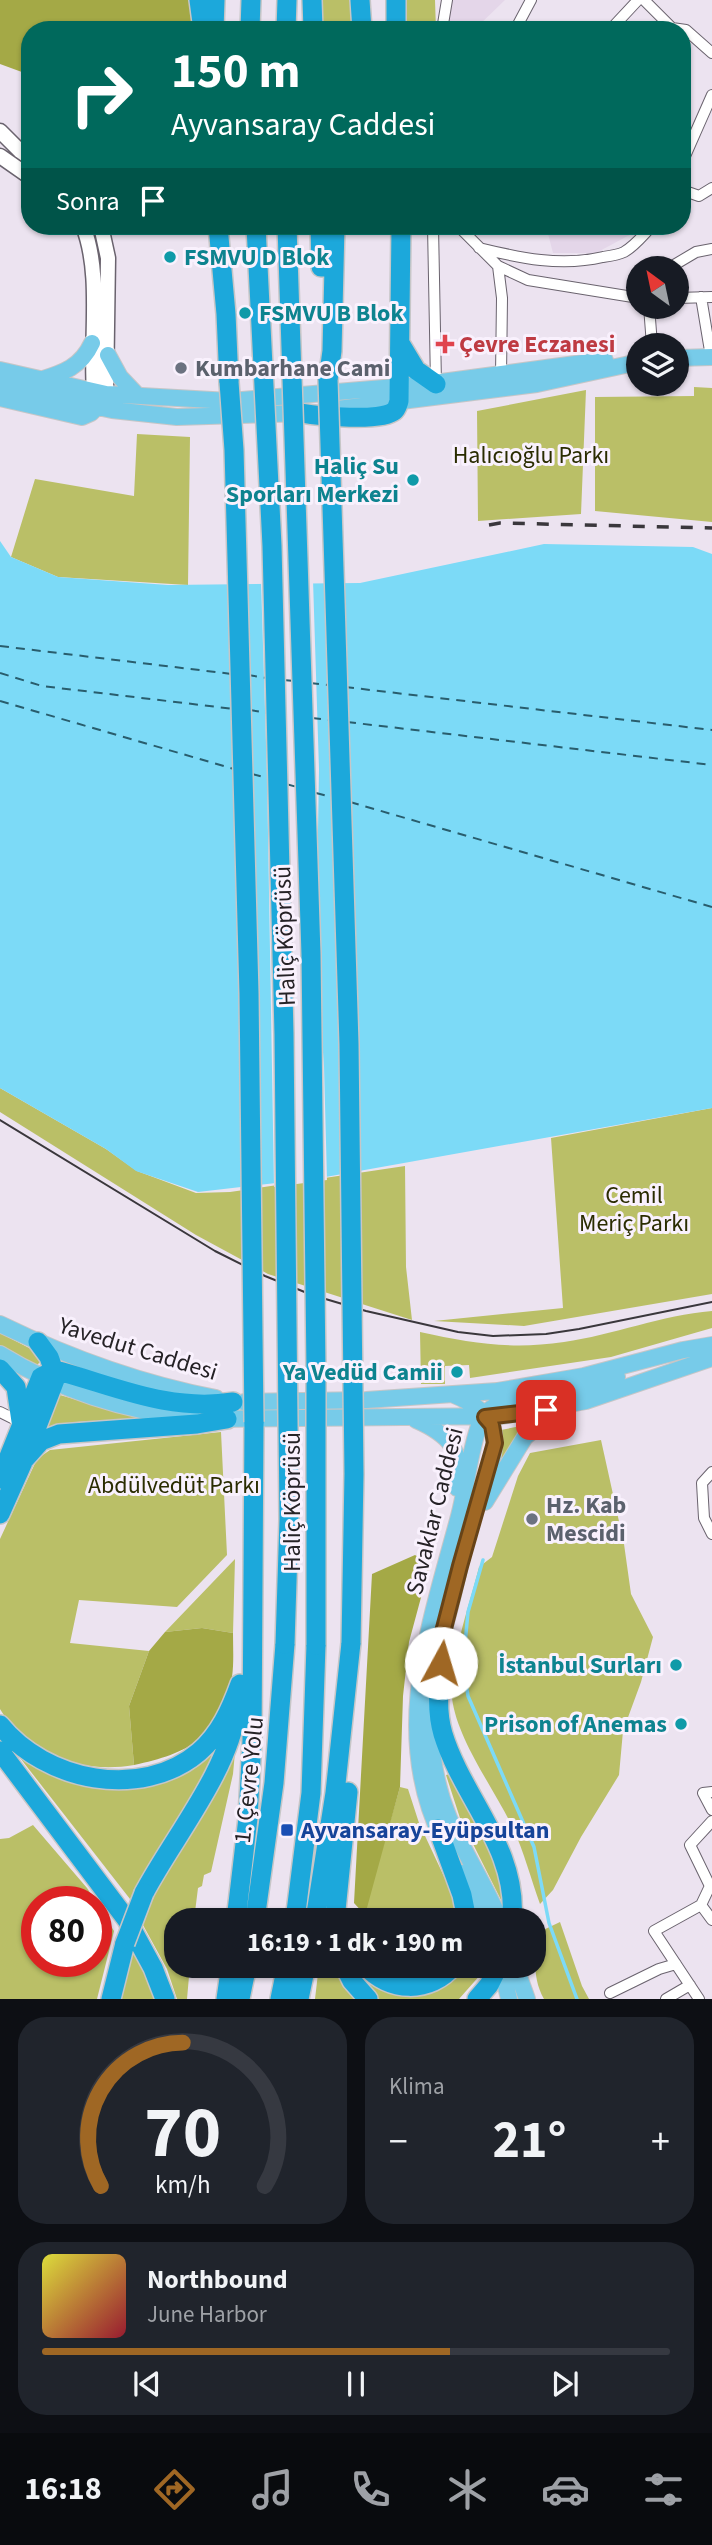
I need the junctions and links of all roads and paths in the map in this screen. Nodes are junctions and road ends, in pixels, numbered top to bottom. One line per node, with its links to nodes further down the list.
1 (199, 0): 13 (highway)
2 (215, 0): 14 (highway)
3 (360, 0): 18 (highway)
4 (371, 0): 19 (highway)
5 (396, 0): 20 (highway)
6 (447, 0): 21 (street)
7 (531, 0): 22 (street)
8 (638, 0): 23 (street)
9 (644, 0): 24 (street)
10 (251, 1): 15 (highway)
11 (287, 2): 16 (highway)
12 (312, 3): 17 (highway)
13 (202, 21)
14 (214, 21)
15 (250, 21)
16 (286, 21)
17 (313, 21)
18 (362, 21)
19 (366, 21)
20 (397, 21)
21 (444, 21)
22 (520, 21)
23 (618, 21)
24 (665, 21)
25 (691, 34): 26 (street)
26 (712, 53)
27 (712, 95): 29 (street)
28 (0, 131): 30 (main road)
29 (691, 143)
30 (21, 152)
31 (0, 156): 32 (main road)
32 (21, 171)
33 (712, 188): 34 (street)
34 (691, 193)
35 (86, 235): 54 (main road)
36 (103, 235): 55 (main road)
37 (219, 235): 93 (highway, bridge)
38 (256, 235): 96 (highway, Haliç Köprüsü, bridge)
39 (287, 235): 108 (highway, Haliç Köprüsü, bridge)
40 (320, 235): 62 (highway)
41 (335, 235): 62 (highway)
42 (394, 235): 66 (highway)
43 (401, 235): 53 (highway)
44 (433, 235): 64 (street)
45 (467, 235): 47 (street)
46 (644, 235): 47 (street)
47 (479, 247): 50 (street)
48 (712, 249): 49 (street)
49 (690, 256)
50 (498, 266): 51 (street); 61 (street)
51 (626, 297)
52 (707, 297): 56 (street)
53 (400, 341): 64 (highway); 66 (highway)
54 (92, 343): 63 (main road); 68 (main road)
55 (108, 355): 67 (main road); 68 (main road)
56 (711, 357): 57 (main road)
57 (689, 358)
58 (626, 361): 61 (main road)
59 (626, 363): 66 (main road)
60 (0, 370): 63 (main road)
61 (500, 375): 64 (main road)
62 (328, 380): 95 (highway, bridge)
63 (39, 381): 68 (main road)
64 (436, 384): 66 (main road)
65 (0, 386): 68 (main road)
66 (397, 392): 67 (main road); 70 (highway)
67 (138, 396): 68 (main road)
68 (99, 397): 69 (main road); 70 (main road)
69 (0, 398)
70 (301, 413)
71 (0, 1324): 72 (main road, Yavedut Caddesi)
72 (38, 1342): 78 (highway); 81 (main road, Yavedut Caddesi)
73 (712, 1345): 76 (main road)
74 (0, 1354): 78 (main road)
75 (712, 1358): 80 (main road)
76 (640, 1363): 79 (main road, Yavedut Caddesi); 84 (main road)
77 (0, 1369): 85 (highway)
78 (50, 1376): 81 (highway); 85 (highway); 86 (highway)
79 (454, 1395): 81 (main road, Yavedut Caddesi); 84 (main road)
80 (586, 1401): 84 (main road, Yavedut Caddesi); 90 (main road)
81 (230, 1411): 83 (main road, Yavedut Caddesi); 86 (highway)
82 (0, 1412): 85 (street)
83 (403, 1417): 84 (main road, Yavedut Caddesi); 92 (main road)
84 (485, 1417): 90 (main road, Savaklar Caddesi); 92 (main road, Savaklar Caddesi)
85 (22, 1423): 88 (highway)
86 (24, 1461): 89 (highway)
87 (712, 1472): 91 (street)
88 (0, 1479)
89 (0, 1514)
90 (470, 1524): 94 (main road, Savaklar Caddesi)
91 (712, 1534)
92 (447, 1553): 104 (main road, Savaklar Caddesi)
93 (253, 1630): 97 (highway); 106 (highway)
94 (443, 1632): 114 (main road, Savaklar Caddesi); 115 (highway)
95 (351, 1643): 100 (highway); 109 (highway)
96 (285, 1644): 107 (highway, 1. Çevre Yolu)
97 (240, 1684): 98 (highway); 131 (highway, bridge)
98 (0, 1725)
99 (0, 1751): 132 (highway)
100 (351, 1768): 110 (highway); 111 (highway)
101 (712, 1792): 102 (street)
102 (712, 1810)
103 (712, 1821): 105 (street)
104 (438, 1829): 112 (highway); 113 (main road, Savaklar Caddesi)
105 (701, 1905): 116 (street); 117 (street)
106 (237, 1908)
107 (257, 1908)
108 (297, 1908)
109 (316, 1908)
110 (336, 1908)
111 (347, 1908)
112 (465, 1908)
113 (480, 1908)
114 (494, 1908)
115 (512, 1908)
116 (712, 1920)
117 (676, 1964): 128 (street); 129 (street)
118 (229, 1978): 133 (highway)
119 (244, 1978): 134 (highway)
120 (284, 1978): 135 (highway)
121 (303, 1978): 136 (highway)
122 (351, 1978): 137 (highway)
123 (380, 1978): 124 (highway)
124 (441, 1978)
125 (493, 1978): 138 (highway)
126 (508, 1978): 130 (main road)
127 (517, 1978): 130 (main road)
128 (690, 1985): 139 (street); 140 (street)
129 (610, 1993)
130 (520, 1998)
131 (111, 1999)
132 (165, 1999)
133 (226, 1999)
134 (240, 1999)
135 (280, 1999)
136 (299, 1999)
137 (368, 1999)
138 (477, 1999)
139 (666, 1999)
140 (699, 1999)

